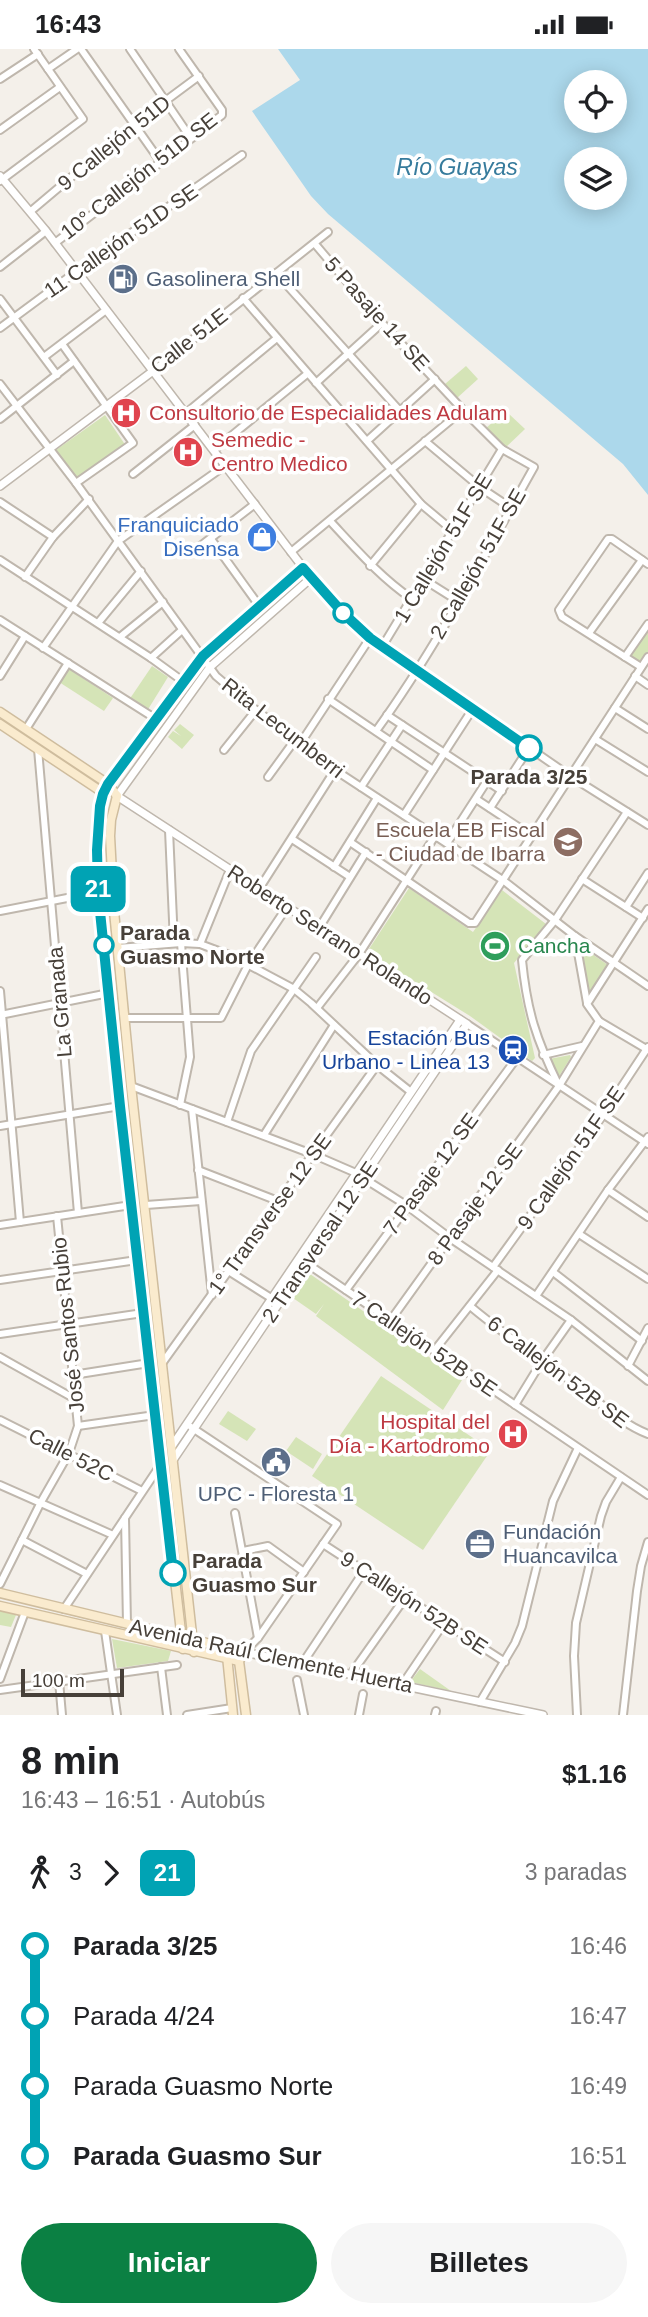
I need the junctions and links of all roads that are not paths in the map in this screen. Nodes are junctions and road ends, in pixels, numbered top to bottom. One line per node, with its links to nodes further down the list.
1 (79, 49): 5 (street); 10 (street)
2 (130, 49): 9 (street)
3 (179, 49): 6 (street)
4 (36, 52): 5 (street); 7 (street)
5 (48, 69): 8 (street)
6 (199, 76): 9 (street, 9 Callejón 51D); 12 (street, 10° Callejón 51D SE)
7 (0, 79)
8 (60, 87): 11 (street); 15 (street)
9 (165, 101): 10 (street, 9 Callejón 51D); 12 (street)
10 (134, 125): 14 (street); 16 (street, 9 Callejón 51D)
11 (0, 130)
12 (190, 137): 14 (street, 10° Callejón 51D SE)
13 (242, 155): 22 (street, 11 Callejón 51D SE)
14 (160, 161): 19 (street, 10° Callejón 51D SE)
15 (1, 179): 16 (street)
16 (31, 211): 17 (street)
17 (46, 231): 19 (street); 21 (street, 10° Callejón 51D SE)
18 (328, 232): 20 (street, Calle 51E)
19 (55, 243): 22 (street)
20 (315, 244): 23 (street, Calle 51E); 28 (street, 5 Pasaje 14 SE)
21 (0, 266)
22 (77, 271): 26 (street); 27 (street, 11 Callejón 51D SE)
23 (276, 273): 25 (street, Calle 51E); 32 (street)
24 (0, 299): 27 (street)
25 (243, 299): 30 (street); 35 (street, Calle 51E)
26 (106, 310): 31 (street); 35 (street)
27 (14, 318): 29 (street, 11 Callejón 51D SE); 33 (street)
28 (382, 323): 32 (street); 38 (street, 5 Pasaje 14 SE)
29 (0, 328)
30 (277, 338): 36 (street); 45 (street)
31 (62, 344): 33 (street); 34 (street)
32 (348, 355): 39 (street); 43 (street)
33 (44, 357): 37 (street)
34 (74, 361): 37 (street); 42 (street)
35 (153, 370): 42 (street, Calle 51E); 45 (street)
36 (307, 373): 39 (street); 52 (street)
37 (57, 375): 41 (street)
38 (435, 379): 43 (street); 44 (street, 5 Pasaje 14 SE)
39 (316, 383): 48 (street)
40 (0, 384): 41 (street, Rita Lecumberri)
41 (17, 406): 46 (street); 50 (street, Rita Lecumberri)
42 (106, 406): 50 (street, Calle 51E); 57 (street)
43 (399, 410): 48 (street)
44 (463, 410): 49 (street); 51 (street, 5 Pasaje 14 SE)
45 (186, 413): 47 (street)
46 (0, 419)
47 (195, 425): 52 (street); 56 (street)
48 (368, 441): 55 (street)
49 (425, 441): 55 (street); 59 (street)
50 (48, 448): 57 (street, Rita Lecumberri); 58 (street, Calle 51E)
51 (502, 449): 54 (street, 5 Pasaje 14 SE); 59 (street, 1 Callejón 51F SE)
52 (214, 450): 53 (street)
53 (226, 465): 62 (street); 69 (street)
54 (534, 467): 64 (street, 2 Callejón 51F SE)
55 (391, 470): 63 (street); 65 (street)
56 (133, 474)
57 (76, 482): 60 (street, Rita Lecumberri)
58 (0, 486)
59 (481, 488): 64 (street); 66 (street, 1 Callejón 51F SE)
60 (89, 499): 67 (street); 69 (street, Rita Lecumberri)
61 (0, 502): 67 (street)
62 (255, 504): 68 (street); 71 (street)
63 (421, 504): 66 (street); 74 (street)
64 (511, 508): 81 (street, 2 Callejón 51F SE)
65 (330, 521): 71 (street); 74 (street)
66 (452, 530): 79 (street, 1 Callejón 51F SE)
67 (53, 537): 77 (street)
68 (211, 539): 70 (street); 84 (street)
69 (118, 541): 76 (street, Rita Lecumberri); 83 (street)
70 (194, 551)
71 (291, 552): 75 (street)
72 (0, 560): 77 (street)
73 (645, 562): 89 (street); 89 (street)
74 (370, 566): 80 (street)
75 (303, 568): 78 (street); 84 (street)
76 (141, 571): 82 (street, Rita Lecumberri); 86 (street)
77 (25, 577): 83 (street)
78 (311, 578): 92 (street); 100 (street)
79 (424, 579): 80 (street, 1 Callejón 51F SE); 81 (street)
80 (412, 599): 93 (street, 1 Callejón 51F SE)
81 (458, 601): 102 (street, 2 Callejón 51F SE)
82 (163, 602): 88 (street, Rita Lecumberri); 91 (street)
83 (70, 606): 86 (street); 94 (street)
84 (260, 607): 95 (street)
85 (0, 620): 90 (street)
86 (98, 622): 91 (street)
87 (648, 624): 96 (street)
88 (183, 630): 95 (street, Rita Lecumberri); 98 (street)
89 (589, 633): 96 (street)
90 (25, 636): 94 (street); 103 (street)
91 (120, 637): 98 (street)
92 (370, 638): 93 (street); 107 (street, 1 Callejón 51F SE)
93 (382, 647): 102 (street)
94 (43, 648): 99 (street)
95 (203, 656): 100 (street, Rita Lecumberri); 105 (street)
96 (625, 657): 101 (street)
97 (648, 657): 101 (street)
98 (151, 658): 105 (street)
99 (68, 663): 113 (street); 116 (street)
100 (210, 667): 110 (street, Rita Lecumberri); 136 (street)
101 (641, 667): 104 (street)
102 (416, 672): 109 (street); 112 (street, 2 Callejón 51F SE)
103 (0, 675)
104 (635, 676): 106 (street); 108 (street)
105 (184, 682): 113 (street)
106 (648, 685)
107 (328, 699): 118 (street); 120 (street, 1 Callejón 51F SE)
108 (615, 708): 117 (street); 119 (street)
109 (472, 710): 122 (street); 125 (street)
110 (256, 711): 120 (street, Rita Lecumberri); 124 (street)
111 (0, 712): 116 (main road, Roberto Serrano Rolando)
112 (387, 715): 115 (street); 118 (street, 2 Callejón 51F SE)
113 (156, 719): 132 (street)
114 (0, 725): 123 (main road, Roberto Serrano Rolando)
115 (402, 725): 121 (street); 125 (street)
116 (26, 729): 132 (main road, Roberto Serrano Rolando)
117 (648, 729)
118 (376, 731): 121 (street)
119 (595, 739): 128 (street); 129 (street)
120 (297, 742): 126 (street, Rita Lecumberri); 130 (street, 1 Callejón 51F SE)
121 (391, 742): 127 (street); 133 (street)
122 (529, 748): 129 (street); 134 (street)
123 (38, 749): 135 (main road, Roberto Serrano Rolando); 159 (street, La Granada)
124 (224, 750)
125 (444, 753): 127 (street); 131 (street)
126 (335, 770): 133 (street, Rita Lecumberri); 146 (street)
127 (433, 770): 141 (street)
128 (648, 772)
129 (570, 776): 140 (street); 145 (street)
130 (268, 777)
131 (487, 781): 134 (street); 138 (street)
132 (108, 784): 135 (main road); 136 (main road, Roberto Serrano Rolando)
133 (361, 787): 137 (street, Rita Lecumberri)
134 (502, 791): 139 (street)
135 (103, 794): 136 (main road, Roberto Serrano Rolando); 158 (main road)
136 (117, 796): 143 (street, Roberto Serrano Rolando); 170 (main road)
137 (377, 798): 141 (street, Rita Lecumberri); 147 (street)
138 (476, 799): 139 (street); 148 (street)
139 (491, 808): 145 (street)
140 (627, 812): 142 (street); 155 (street)
141 (404, 815): 144 (street, Rita Lecumberri)
142 (648, 825)
143 (169, 830): 151 (street, Roberto Serrano Rolando); 168 (street)
144 (435, 836): 148 (street, Rita Lecumberri); 154 (street)
145 (532, 836): 156 (street)
146 (292, 839): 150 (street); 157 (street)
147 (350, 842): 149 (street); 150 (street)
148 (447, 843): 156 (street, Rita Lecumberri)
149 (366, 852): 153 (street); 154 (street)
150 (334, 867): 153 (street)
151 (230, 870): 157 (street, Roberto Serrano Rolando); 169 (street)
152 (647, 876): 161 (street)
153 (350, 877): 166 (street)
154 (407, 879): 156 (street); 171 (street)
155 (582, 879): 161 (street); 165 (street)
156 (504, 881): 165 (street, Rita Lecumberri)
157 (259, 889): 160 (street, Roberto Serrano Rolando)
158 (98, 892): 159 (street); 178 (main road)
159 (51, 901): 163 (street); 179 (street, La Granada)
160 (287, 907): 166 (street, Roberto Serrano Rolando); 174 (street)
161 (626, 907): 164 (street)
162 (648, 909): 164 (street)
163 (0, 911)
164 (643, 918): 173 (street)
165 (555, 920): 167 (street, Rita Lecumberri); 190 (street)
166 (319, 928): 171 (street, Roberto Serrano Rolando)
167 (575, 936): 173 (street, Rita Lecumberri); 180 (street)
168 (177, 943): 169 (street); 170 (street); 184 (street)
169 (200, 944): 174 (street)
170 (118, 948): 183 (main road)
171 (359, 954): 181 (street); 186 (street, Roberto Serrano Rolando)
172 (316, 957): 176 (street)
173 (613, 963): 175 (street, Rita Lecumberri); 180 (street)
174 (248, 965): 176 (street); 184 (street)
175 (648, 986)
176 (294, 989): 181 (street); 201 (street)
177 (0, 991): 182 (street)
178 (109, 993): 179 (street); 197 (main road)
179 (60, 1003): 182 (street); 199 (street, La Granada)
180 (587, 1004): 185 (street)
181 (317, 1008): 187 (street)
182 (1, 1015): 202 (street)
183 (124, 1018): 184 (street); 193 (main road)
184 (187, 1018): 196 (street)
185 (598, 1021): 188 (street, 8 Pasaje 12 SE); 189 (street)
186 (463, 1022): 191 (street, Roberto Serrano Rolando); 195 (street, 2 Transversal 12 SE); 208 (street, 2 Transversal 12 SE)
187 (334, 1025): 192 (street); 204 (street)
188 (583, 1046): 190 (street); 194 (street, 8 Pasaje 12 SE)
189 (648, 1049): 200 (street, 9 Callejón 51F SE)
190 (543, 1055): 194 (street)
191 (516, 1059): 194 (street, Roberto Serrano Rolando); 214 (street, 7 Pasaje 12 SE)
192 (377, 1065): 195 (street); 206 (street, 1° Transverse 12 SE)
193 (131, 1086): 196 (street); 213 (main road)
194 (558, 1086): 200 (street, Roberto Serrano Rolando); 221 (street, 8 Pasaje 12 SE)
195 (411, 1092): 208 (street, 2 Transversal 12 SE)
196 (180, 1105): 198 (street)
197 (120, 1106): 199 (street); 212 (main road)
198 (192, 1109): 201 (street); 207 (street)
199 (69, 1115): 202 (street); 215 (street, La Granada)
200 (603, 1115): 205 (street, Roberto Serrano Rolando); 225 (street, 9 Callejón 51F SE)
201 (227, 1122): 204 (street)
202 (12, 1124): 203 (street); 218 (street)
203 (0, 1126)
204 (264, 1135): 206 (street)
205 (647, 1141): 209 (street)
206 (313, 1154): 208 (street); 211 (street, 1° Transverse 12 SE)
207 (198, 1170): 210 (street); 211 (street)
208 (360, 1176): 214 (street); 223 (street, 2 Transversal 12 SE); 233 (street, 2 Transversal 12 SE)
209 (608, 1191): 217 (street); 220 (street)
210 (201, 1201): 213 (street); 231 (street)
211 (278, 1201): 226 (street, 1° Transverse 12 SE)
212 (131, 1205): 215 (street); 222 (main road)
213 (146, 1205): 245 (main road)
214 (406, 1205): 221 (street); 230 (street, 7 Pasaje 12 SE)
215 (78, 1213): 216 (street)
216 (57, 1216): 218 (street); 224 (street, José Santos Rubio)
217 (648, 1217)
218 (20, 1222): 219 (street)
219 (0, 1225)
220 (579, 1234): 227 (street); 228 (street)
221 (450, 1238): 225 (street); 237 (street, 8 Pasaje 12 SE)
222 (137, 1260): 224 (street); 235 (main road)
223 (306, 1263): 230 (street, 7 Callejón 52B SE); 255 (street, 2 Transversal 12 SE)
224 (63, 1269): 229 (street); 238 (street, José Santos Rubio)
225 (496, 1269): 232 (street); 234 (street, 9 Callejón 51F SE)
226 (230, 1272): 231 (street, 1° Transverse 12 SE); 233 (street)
227 (553, 1272): 232 (street); 241 (street)
228 (648, 1279)
229 (0, 1280)
230 (346, 1290): 237 (street, 7 Callejón 52B SE)
231 (212, 1295): 245 (street, 1° Transverse 12 SE)
232 (536, 1296): 236 (street)
233 (271, 1299): 255 (street, 2 Transversal 12 SE)
234 (470, 1305): 242 (street, 9 Callejón 51F SE); 244 (street, 6 Callejón 52B SE)
235 (143, 1313): 238 (street); 246 (main road)
236 (571, 1320): 244 (street); 247 (street)
237 (390, 1321): 242 (street, 7 Callejón 52B SE)
238 (68, 1324): 240 (street); 248 (street, José Santos Rubio)
239 (648, 1328): 241 (street)
240 (0, 1334)
241 (642, 1341): 247 (street)
242 (434, 1351): 251 (street, 7 Callejón 52B SE)
243 (0, 1357): 250 (street)
244 (542, 1361): 251 (street); 256 (street, 6 Callejón 52B SE)
245 (163, 1362): 257 (main road)
246 (149, 1363): 248 (street); 252 (main road)
247 (628, 1366): 249 (street)
248 (73, 1375): 250 (street, José Santos Rubio)
249 (648, 1381)
250 (75, 1399): 254 (street, José Santos Rubio)
251 (515, 1405): 258 (street, 7 Callejón 52B SE)
252 (155, 1415): 254 (street); 261 (main road)
253 (0, 1420): 259 (street, Calle 52C)
254 (78, 1426): 259 (street, José Santos Rubio)
255 (190, 1427): 257 (street, 2 Transversal 12 SE); 260 (street, 2 Transversal 12 SE); 271 (street, 9 Callejón 52B SE)
256 (648, 1434)
257 (172, 1446): 260 (main road)
258 (578, 1448): 262 (street, 7 Callejón 52B SE); 295 (street)
259 (69, 1453): 264 (street, Calle 52C); 266 (street, José Santos Rubio)
260 (173, 1460): 288 (main road)
261 (161, 1464): 264 (street); 286 (main road)
262 (621, 1477): 265 (street, 7 Callejón 52B SE); 317 (street)
263 (0, 1485): 266 (street)
264 (142, 1491): 268 (street)
265 (648, 1495)
266 (41, 1502): 269 (street); 270 (street, José Santos Rubio)
267 (235, 1513): 273 (street)
268 (125, 1516): 269 (street); 284 (street)
269 (113, 1535): 276 (street)
270 (22, 1540): 276 (street); 277 (street, José Santos Rubio)
271 (323, 1544): 274 (street, 9 Callejón 52B SE); 275 (street)
272 (647, 1545): 318 (street)
273 (243, 1551): 275 (street); 287 (street)
274 (364, 1571): 279 (street, 9 Callejón 52B SE); 296 (street)
275 (304, 1572): 287 (street)
276 (87, 1574): 281 (street)
277 (0, 1584)
278 (0, 1593): 281 (main road, Avenida Raúl Clemente Huerta)
279 (405, 1598): 283 (street, 9 Callejón 52B SE); 300 (street)
280 (0, 1606): 282 (main road, Avenida Raúl Clemente Huerta)
281 (64, 1609): 284 (main road, Avenida Raúl Clemente Huerta)
282 (25, 1612): 285 (main road, Avenida Raúl Clemente Huerta); 301 (street)
283 (444, 1623): 295 (street, 9 Callejón 52B SE); 304 (street)
284 (127, 1624): 286 (main road, Avenida Raúl Clemente Huerta)
285 (106, 1631): 289 (main road, Avenida Raúl Clemente Huerta); 299 (street)
286 (180, 1637): 288 (main road, Avenida Raúl Clemente Huerta); 289 (main road)
287 (258, 1638): 292 (street)
288 (194, 1640): 290 (main road, Avenida Raúl Clemente Huerta); 291 (main road)
289 (183, 1649): 291 (main road, Avenida Raúl Clemente Huerta)
290 (230, 1649): 292 (main road, Avenida Raúl Clemente Huerta); 293 (main road)
291 (194, 1652): 293 (main road, Avenida Raúl Clemente Huerta)
292 (244, 1652): 294 (main road); 296 (street, Avenida Raúl Clemente Huerta)
293 (226, 1658): 294 (main road, Avenida Raúl Clemente Huerta); 308 (main road)
294 (239, 1661): 313 (main road)
295 (505, 1662): 307 (street)
296 (302, 1664): 300 (street, Avenida Raúl Clemente Huerta)
297 (177, 1665): 298 (street)
298 (161, 1667): 299 (street); 311 (street)
299 (112, 1674): 303 (street); 310 (street)
300 (351, 1674): 304 (street, Avenida Raúl Clemente Huerta)
301 (0, 1678)
302 (297, 1680): 314 (street)
303 (59, 1681): 305 (street); 309 (street)
304 (402, 1685): 307 (street, Avenida Raúl Clemente Huerta)
305 (0, 1690)
306 (363, 1694): 315 (street)
307 (481, 1702): 316 (street, Avenida Raúl Clemente Huerta)
308 (232, 1712): 312 (street)
309 (62, 1715)
310 (117, 1715)
311 (167, 1715)
312 (187, 1715)
313 (246, 1715)
314 (304, 1715)
315 (359, 1715)
316 (543, 1715)
317 (577, 1715)
318 (623, 1715)

